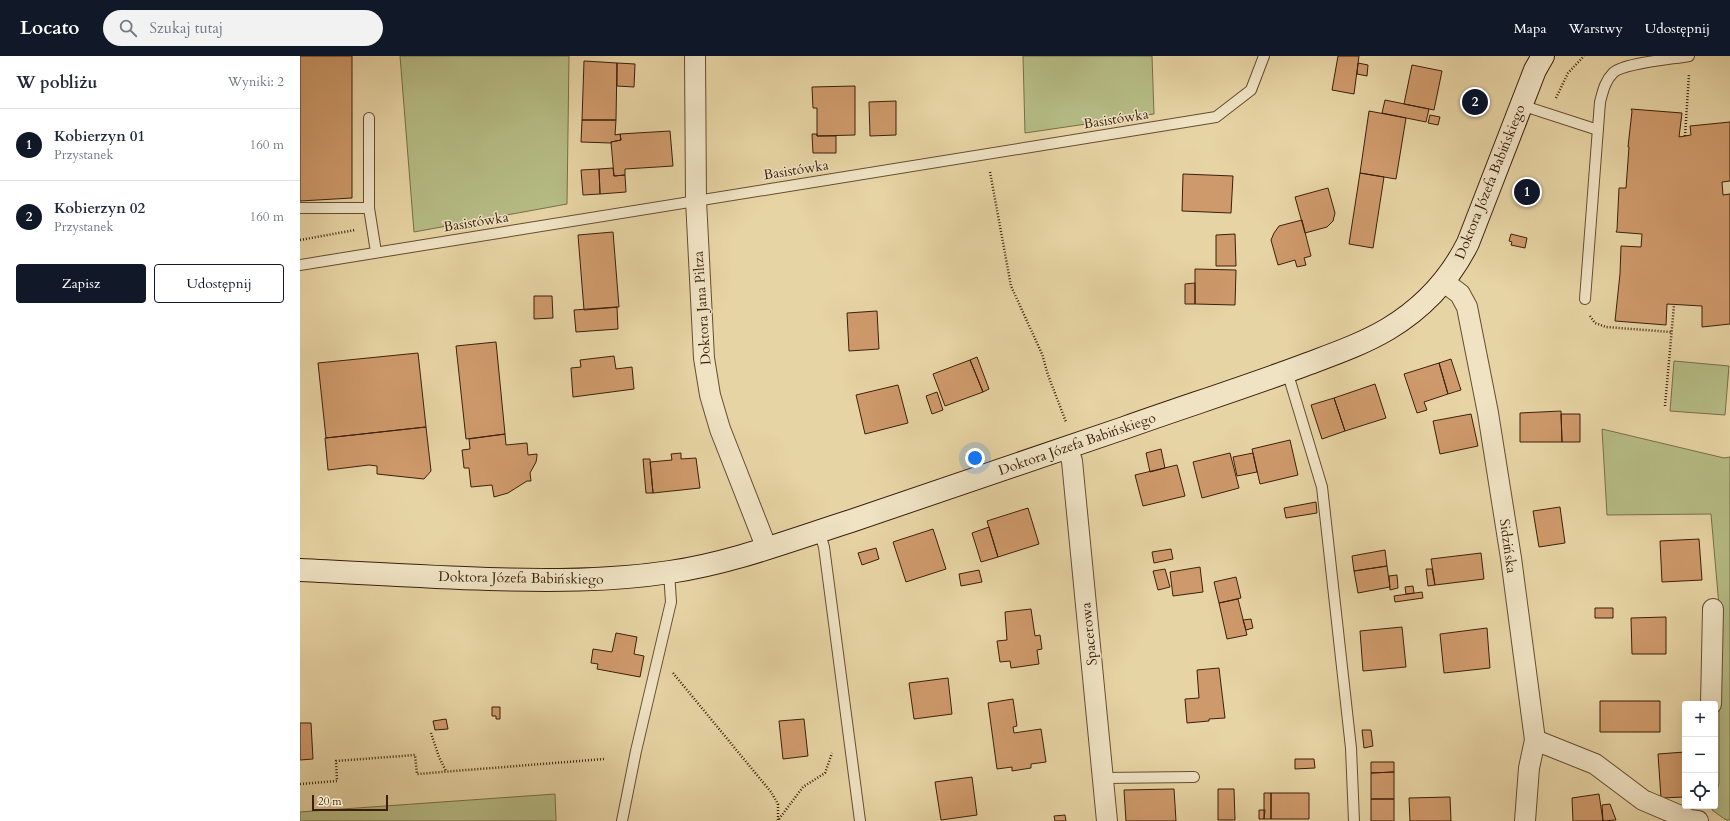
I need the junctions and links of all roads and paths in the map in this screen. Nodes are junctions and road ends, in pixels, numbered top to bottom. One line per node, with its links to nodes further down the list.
1 (695, 56): 13 (street, Doktora Jana Piltza)
2 (1264, 56): 12 (lane, Basistówka)
3 (1544, 56): 7 (street, Doktora Józefa Babińskiego)
4 (1584, 56): 8 (path)
5 (1689, 56): 10 (lane)
6 (1689, 72): 11 (path)
7 (1521, 105): 8 (lane); 20 (street, Doktora Józefa Babińskiego)
8 (1548, 114): 10 (lane)
9 (369, 118): 15 (lane)
10 (1598, 130): 21 (lane)
11 (1685, 136)
12 (987, 154): 13 (lane, Basistówka); 26 (path)
13 (696, 200): 18 (lane, Basistówka); 29 (street, Doktora Jana Piltza)
14 (300, 208): 15 (lane)
15 (369, 208): 16 (lane)
16 (372, 227): 17 (path); 18 (lane)
17 (300, 240)
18 (376, 252): 19 (lane, Basistówka)
19 (300, 265)
20 (1444, 282): 24 (street, Doktora Józefa Babińskiego); 36 (street, Sidzińska)
21 (1585, 299): 23 (path)
22 (1674, 304): 23 (path)
23 (1671, 332): 25 (path)
24 (1287, 371): 27 (street, Doktora Józefa Babińskiego); 49 (lane)
25 (1665, 406)
26 (1066, 423)
27 (1067, 447): 28 (street, Doktora Józefa Babińskiego); 41 (street, Spacerowa)
28 (819, 531): 29 (street, Doktora Józefa Babińskiego); 47 (lane)
29 (767, 549): 31 (street, Doktora Józefa Babińskiego)
30 (300, 570): 31 (street, Doktora Józefa Babińskiego)
31 (669, 572): 46 (lane)
32 (1713, 609): 34 (street)
33 (670, 669): 44 (path)
34 (1711, 701)
35 (431, 733): 39 (path)
36 (1535, 740): 45 (street); 50 (street, Sidzińska)
37 (833, 752): 44 (path)
38 (604, 759): 39 (path)
39 (446, 772): 42 (path)
40 (1194, 777): 41 (lane)
41 (1103, 778): 48 (street, Spacerowa)
42 (300, 784)
43 (1703, 809): 45 (street)
44 (778, 820)
45 (1694, 820)
46 (622, 821)
47 (860, 821)
48 (1107, 821)
49 (1354, 821)
50 (1524, 821)

